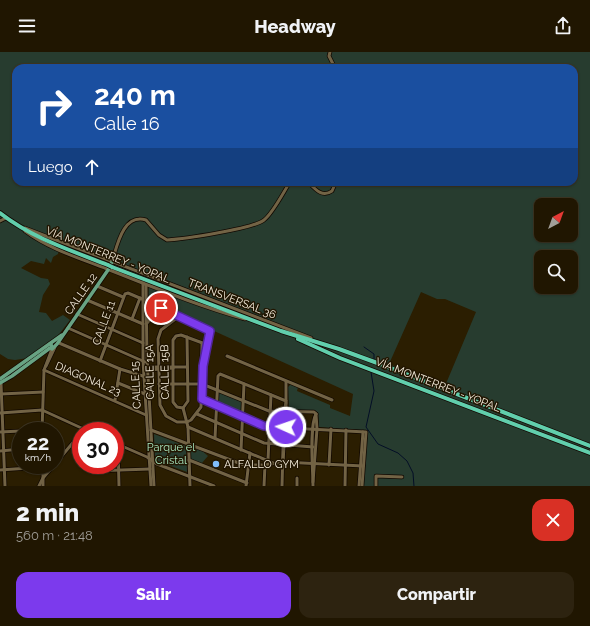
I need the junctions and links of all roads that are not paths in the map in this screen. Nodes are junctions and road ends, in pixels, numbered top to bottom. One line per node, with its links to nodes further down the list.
1 (330, 52): 2 (street)
2 (333, 64)
3 (287, 186): 9 (street)
4 (312, 186): 5 (street)
5 (334, 186)
6 (0, 213): 7 (highway, VÍA MONTERREY - YOPAL)
7 (7, 219): 8 (street); 9 (street, TRANSVERSAL 36); 9 (highway, VÍA MONTERREY - YOPAL)
8 (0, 221)
9 (110, 266): 10 (street, TRANSVERSAL 36); 11 (main road, CALLE 12); 21 (highway, VÍA MONTERREY - YOPAL); 34 (street, TRANSVERSAL 36)
10 (144, 284): 13 (street, CALLE 15); 21 (street, TRANSVERSAL 36)
11 (97, 286): 12 (street); 14 (main road, CALLE 12)
12 (123, 297): 13 (street, CALLE 11); 16 (street, CALLE 11)
13 (143, 299): 15 (street); 19 (street); 20 (street, CALLE 15)
14 (87, 300): 16 (street); 17 (main road, CALLE 12)
15 (161, 308): 18 (street); 20 (street)
16 (117, 313): 19 (street); 23 (street, CALLE 11)
17 (77, 314): 22 (main road, CALLE 12); 23 (street)
18 (178, 316): 32 (street); 41 (street, CALLE 15A)
19 (132, 319): 20 (street)
20 (145, 323): 24 (street, CALLE 15)
21 (260, 324): 25 (highway, VÍA MONTERREY - YOPAL)
22 (68, 328): 26 (main road, CALLE 12); 31 (street)
23 (111, 329): 29 (street); 31 (street, CALLE 11)
24 (145, 329): 29 (street, CALLE 15); 37 (street, CALLE 15)
25 (281, 331): 34 (highway, VÍA MONTERREY - YOPAL); 99 (highway, VÍA MONTERREY - YOPAL)
26 (63, 335): 28 (main road); 33 (main road)
27 (187, 337): 30 (street); 39 (street); 42 (street, CALLE 15B)
28 (59, 342): 33 (main road); 36 (street)
29 (143, 343): 37 (street, CALLE 15)
30 (202, 344): 32 (street); 38 (street)
31 (106, 345): 36 (street, CALLE 11); 37 (street)
32 (208, 345): 38 (street)
33 (52, 347): 43 (street); 46 (main road)
34 (339, 349): 92 (highway, VÍA MONTERREY - YOPAL)
35 (227, 356): 47 (street)
36 (100, 361): 44 (street)
37 (145, 362): 40 (street, CALLE 15); 45 (street, CALLE 15)
38 (203, 366): 52 (street)
39 (187, 367): 42 (street); 51 (street)
40 (148, 368): 41 (street); 45 (street, CALLE 15)
41 (159, 368): 42 (street); 49 (street, CALLE 15A)
42 (173, 368): 50 (street, CALLE 15B)
43 (44, 369): 55 (street); 60 (street, DIAGONAL 23)
44 (120, 369): 45 (street); 48 (street)
45 (146, 377): 57 (street, CALLE 15); 82 (street, CALLE 15)
46 (0, 382): 56 (street)
47 (286, 382): 61 (street); 63 (street)
48 (118, 383): 57 (street); 60 (street)
49 (159, 384): 50 (street); 74 (street, CALLE 15A)
50 (173, 384): 51 (street); 65 (street, CALLE 15B)
51 (187, 384): 52 (street); 65 (street)
52 (202, 384): 54 (street); 59 (street)
53 (244, 384): 54 (street); 58 (street); 62 (street)
54 (217, 390): 62 (street); 64 (street)
55 (43, 392): 56 (street); 66 (street)
56 (1, 394): 69 (street)
57 (145, 394): 71 (street, CALLE 15)
58 (271, 395): 63 (street); 67 (street)
59 (202, 399): 64 (street); 70 (street)
60 (115, 400): 71 (street, DIAGONAL 23)
61 (332, 400)
62 (243, 401): 67 (street); 72 (street)
63 (286, 402): 68 (street)
64 (216, 405): 72 (street); 75 (street)
65 (183, 408): 74 (street)
66 (42, 410): 69 (street); 73 (street); 76 (street)
67 (269, 411): 68 (street); 78 (street)
68 (285, 412): 79 (street); 80 (street)
69 (1, 413): 85 (street)
70 (197, 414): 74 (street); 75 (street)
71 (146, 415): 101 (street, CALLE 15)
72 (242, 417): 78 (street); 86 (street)
73 (42, 422)
74 (187, 422): 77 (street)
75 (216, 422): 86 (street); 87 (street)
76 (72, 424)
77 (188, 427): 87 (street); 88 (street)
78 (269, 427): 79 (street); 89 (street)
79 (284, 427): 80 (street); 90 (street)
80 (316, 428): 81 (street); 94 (street); 107 (street)
81 (331, 429): 83 (street); 108 (street)
82 (151, 430): 88 (street); 104 (street, CALLE 15)
83 (346, 430): 111 (street); 112 (street)
84 (12, 431): 85 (street)
85 (1, 432): 97 (street)
86 (242, 434): 89 (street); 96 (street)
87 (215, 438): 96 (street)
88 (188, 443): 102 (street); 109 (street)
89 (268, 443): 90 (street); 103 (street)
90 (284, 444): 94 (street); 105 (street)
91 (72, 445): 100 (street)
92 (590, 446)
93 (124, 447): 101 (street)
94 (313, 447): 107 (street)
95 (12, 450): 97 (street)
96 (241, 450): 98 (street)
97 (2, 451): 115 (street)
98 (250, 453): 103 (street); 109 (street)
99 (590, 453)
100 (64, 454)
101 (149, 458): 104 (street); 114 (street, CALLE 15)
102 (189, 460): 121 (street); 125 (street)
103 (268, 460): 106 (street)
104 (153, 461): 121 (street); 132 (street, CALLE 15)
105 (283, 462): 106 (street); 107 (street); 136 (street)
106 (273, 463): 110 (street)
107 (314, 464): 108 (street); 126 (street)
108 (329, 464): 111 (street)
109 (248, 465): 110 (street); 125 (street)
110 (266, 465): 135 (street)
111 (345, 465): 112 (street); 138 (street)
112 (362, 466): 139 (street); 140 (street)
113 (12, 468): 115 (street)
114 (150, 468): 117 (street); 131 (street, CALLE 15)
115 (5, 469): 116 (street); 127 (street)
116 (0, 470)
117 (124, 470)
118 (43, 474): 123 (street)
119 (47, 474): 123 (street)
120 (118, 474): 130 (street)
121 (189, 476): 133 (street); 134 (street)
122 (402, 477): 141 (street)
123 (43, 478): 128 (street); 129 (street)
124 (297, 478): 137 (street)
125 (246, 484)
126 (313, 484)
127 (5, 486)
128 (40, 486)
129 (43, 486)
130 (119, 486)
131 (151, 486)
132 (154, 486)
133 (190, 486)
134 (214, 486)
135 (264, 486)
136 (282, 486)
137 (297, 486)
138 (344, 486)
139 (359, 486)
140 (362, 486)
141 (376, 486)

